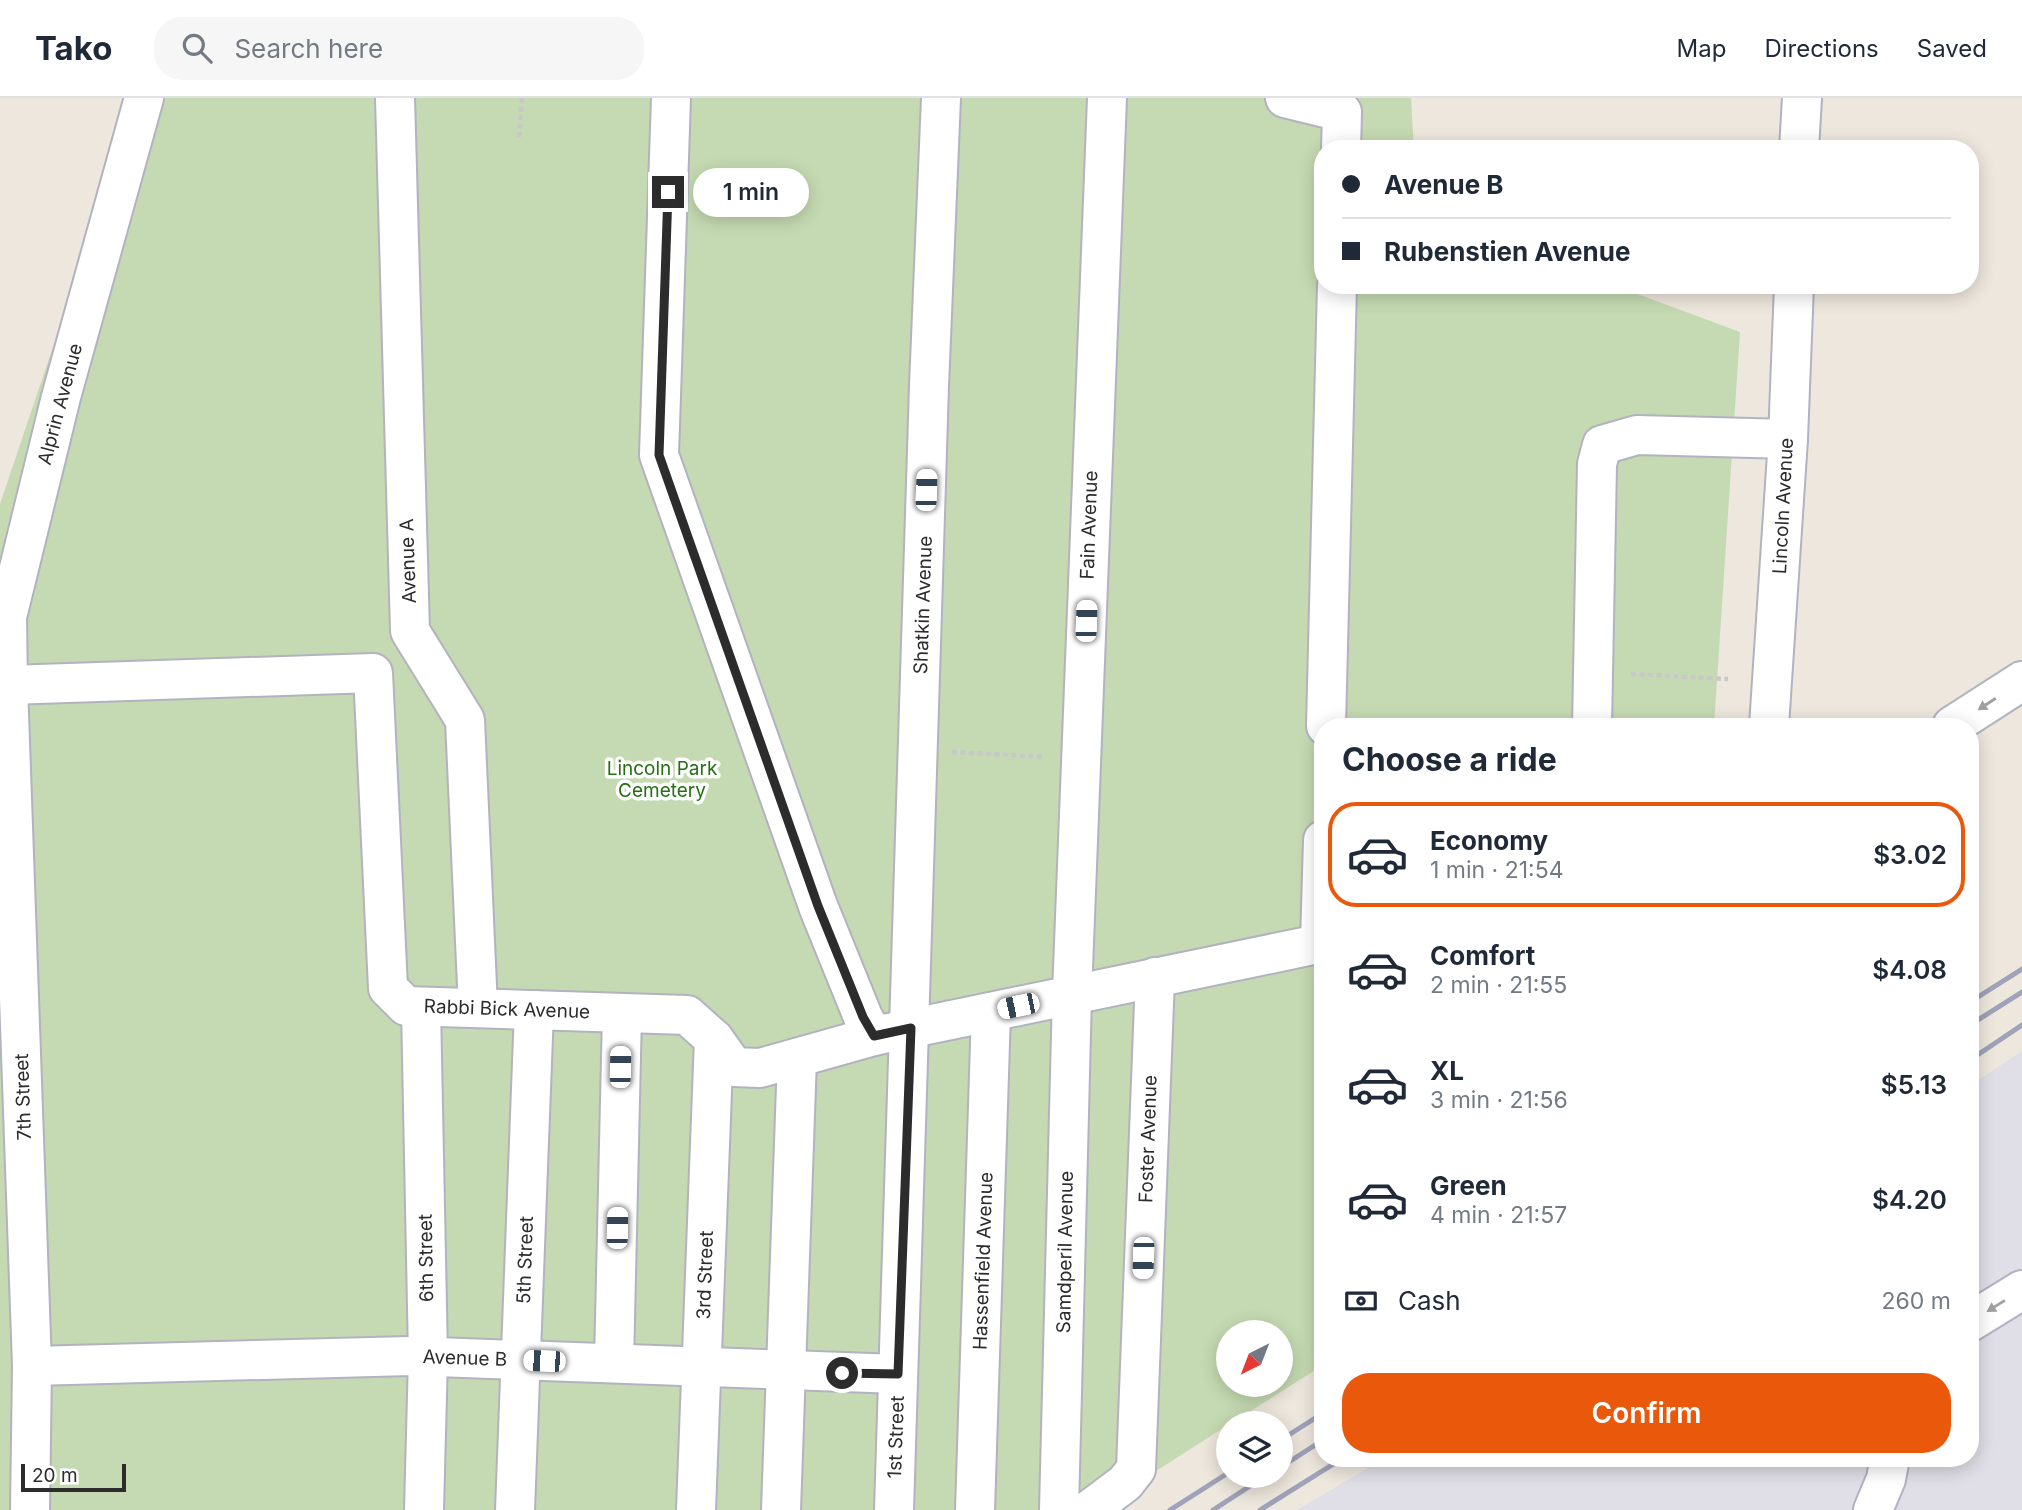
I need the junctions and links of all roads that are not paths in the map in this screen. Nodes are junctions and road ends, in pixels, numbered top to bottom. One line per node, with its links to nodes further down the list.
1 (144, 98): 14 (street, Alprin Avenue)
2 (396, 98): 23 (street, Avenue A)
3 (671, 98): 28 (street)
4 (941, 98): 27 (street, Shatkin Avenue)
5 (1107, 98): 21 (street, Fain Avenue)
6 (1285, 98): 8 (street)
7 (1802, 98): 9 (street)
8 (1341, 130)
9 (1800, 140)
10 (1337, 294): 15 (street)
11 (1794, 294): 12 (street, Lincoln Avenue)
12 (1788, 439): 16 (street); 17 (street, Lincoln Avenue)
13 (2022, 681): 18 (street, one-way to 18)
14 (4, 699): 22 (street, Rabbi Bick Avenue); 36 (street, 7th Street)
15 (1326, 718)
16 (1592, 718)
17 (1770, 718)
18 (1964, 718)
19 (1314, 945): 20 (street, Rabbi Bick Avenue)
20 (1155, 977): 21 (street, Rabbi Bick Avenue); 49 (street, Foster Avenue)
21 (1072, 995): 25 (street, Rabbi Bick Avenue); 48 (street, Samdperil Avenue)
22 (421, 1007): 23 (street, Rabbi Bick Avenue); 33 (street, 6th Street)
23 (478, 1008): 24 (street, Rabbi Bick Avenue)
24 (534, 1010): 26 (street, Rabbi Bick Avenue); 34 (street, 5th Street)
25 (991, 1012): 27 (street, Rabbi Bick Avenue); 47 (street, Hassenfield Avenue)
26 (622, 1013): 29 (street, Rabbi Bick Avenue); 35 (street)
27 (911, 1028): 28 (street, Rabbi Bick Avenue); 39 (street, 1st Street)
28 (874, 1036): 30 (street, Rabbi Bick Avenue)
29 (714, 1039): 30 (street, Rabbi Bick Avenue); 37 (street, 3rd Street)
30 (797, 1058): 38 (street)
31 (2022, 1290): 32 (street, one-way to 32)
32 (1979, 1316)
33 (428, 1357): 34 (street, Avenue B); 36 (street, Avenue B); 42 (street, 6th Street)
34 (521, 1360): 35 (street, Avenue B); 43 (street, 5th Street)
35 (614, 1363): 37 (street, Avenue B)
36 (32, 1366): 41 (street, 7th Street)
37 (701, 1366): 38 (street, Avenue B); 44 (street, 3rd Street)
38 (786, 1371): 39 (street, Avenue B); 45 (street)
39 (898, 1374): 46 (street, 1st Street)
40 (1888, 1467): 50 (street)
41 (30, 1510)
42 (424, 1510)
43 (515, 1510)
44 (696, 1510)
45 (781, 1510)
46 (894, 1510)
47 (975, 1510)
48 (1059, 1510)
49 (1089, 1510)
50 (1873, 1510)

